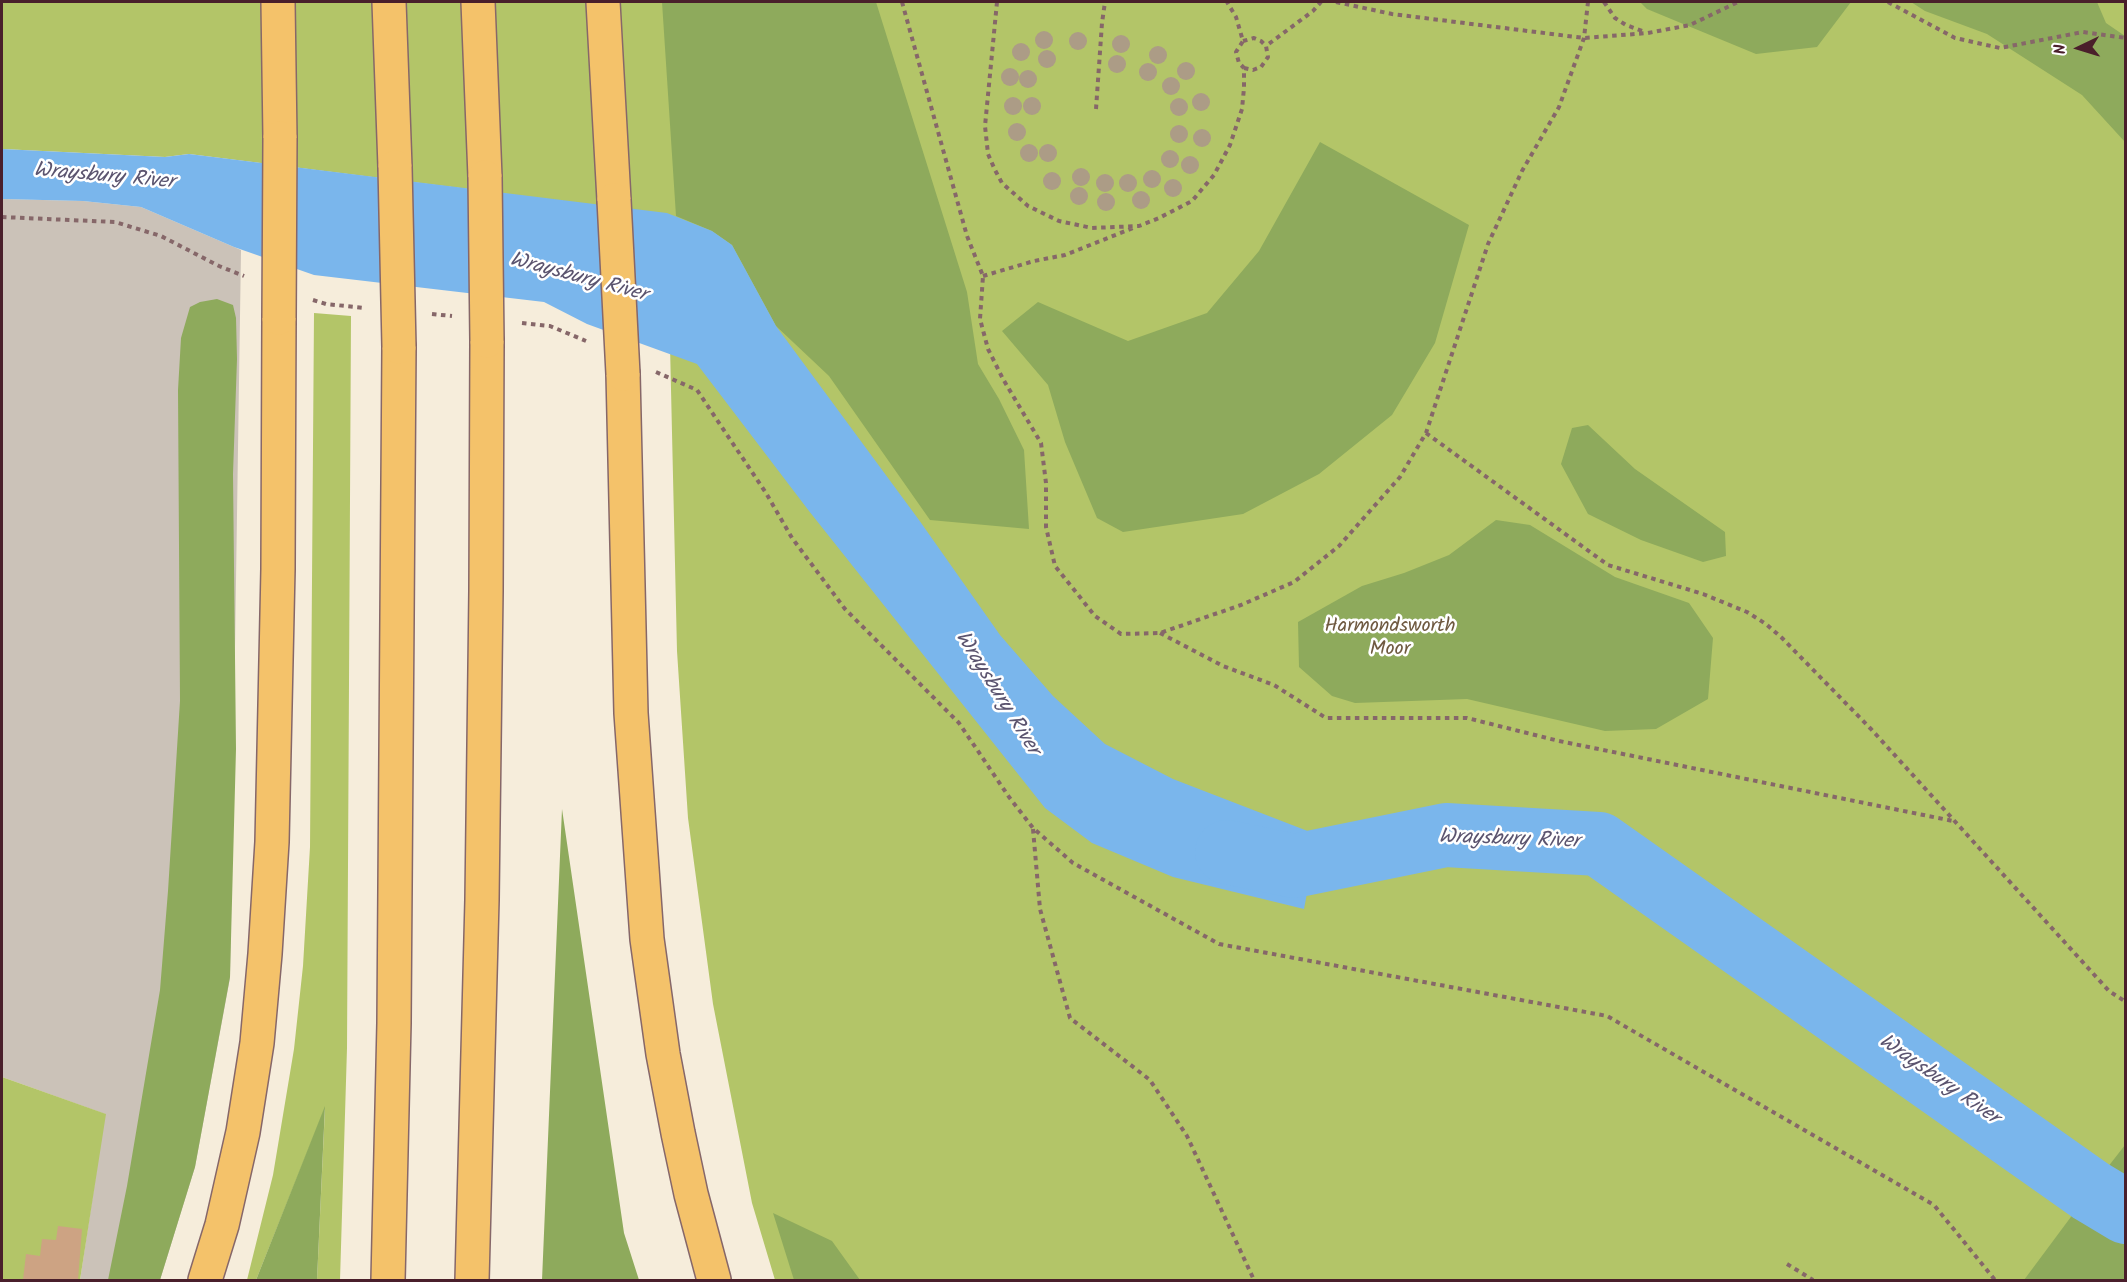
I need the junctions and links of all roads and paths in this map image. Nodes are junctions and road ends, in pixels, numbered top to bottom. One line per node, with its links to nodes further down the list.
1 (278, 2): 39 (highway, bridge)
2 (389, 2): 40 (highway, bridge)
3 (478, 2): 41 (highway, bridge)
4 (603, 2): 42 (highway, bridge)
5 (902, 2): 24 (path)
6 (997, 2): 23 (path)
7 (1105, 2): 21 (path)
8 (1227, 2): 18 (path)
9 (1321, 2): 19 (path)
10 (1336, 2): 16 (path)
11 (1588, 2): 16 (path)
12 (1604, 2): 15 (path)
13 (1738, 2): 15 (path)
14 (1888, 2): 17 (path)
15 (1648, 33): 16 (path)
16 (1584, 38): 33 (path)
17 (2126, 38)
18 (1243, 41): 19 (path); 20 (path)
19 (1266, 46): 20 (path)
20 (1244, 68): 23 (path)
21 (1096, 109)
22 (2, 217): 25 (path)
23 (1139, 225): 24 (path)
24 (983, 276): 34 (path)
25 (252, 279)
26 (305, 298): 27 (path)
27 (373, 309)
28 (420, 313): 29 (path)
29 (456, 316)
30 (514, 322): 31 (path)
31 (592, 344)
32 (655, 371): 36 (path)
33 (1426, 433): 34 (path); 35 (path)
34 (1160, 633): 35 (path)
35 (1954, 822): 37 (path)
36 (1033, 828): 43 (path); 45 (path)
37 (2126, 1002)
38 (1787, 1264): 44 (path)
39 (205, 1281)
40 (388, 1281)
41 (472, 1281)
42 (714, 1281)
43 (1254, 1281)
44 (1813, 1281)
45 (1995, 1281)

